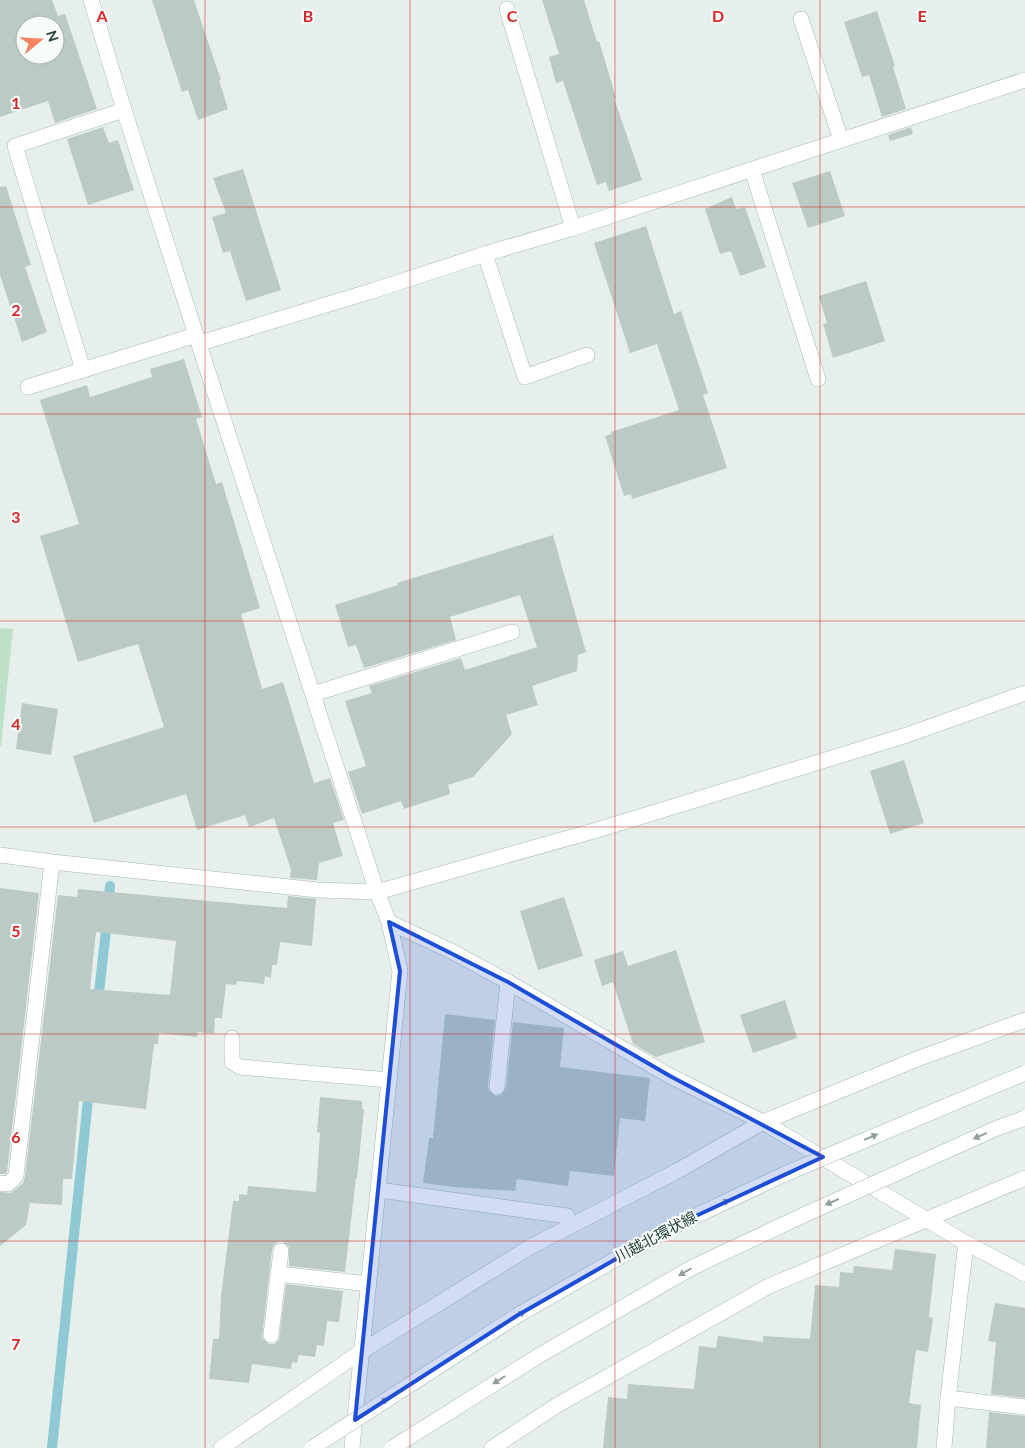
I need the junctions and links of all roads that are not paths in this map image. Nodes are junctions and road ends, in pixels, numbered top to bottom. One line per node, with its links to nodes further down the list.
1 (91, 0): 5 (street)
2 (506, 9): 8 (street)
3 (802, 19): 6 (street)
4 (1025, 80): 6 (street)
5 (124, 110): 10 (street); 12 (street)
6 (841, 140): 7 (street)
7 (752, 170): 8 (street); 13 (street)
8 (573, 228): 9 (street)
9 (485, 254): 10 (street); 11 (street)
10 (198, 339): 12 (street); 17 (street)
11 (587, 355)
12 (83, 370): 14 (street)
13 (818, 378)
14 (28, 387)
15 (512, 632): 17 (street)
16 (1025, 693): 20 (street)
17 (313, 694): 20 (street)
18 (0, 854): 19 (street)
19 (52, 862): 20 (street); 31 (street)
20 (377, 892): 21 (street)
21 (389, 922): 22 (street); 26 (street)
22 (508, 982): 27 (street); 29 (street)
23 (1025, 1020): 29 (street)
24 (232, 1038): 26 (street)
25 (1025, 1073): 45 (street, 川越北環状線, one-way to 25, bridge)
26 (389, 1080): 32 (street)
27 (497, 1088)
28 (1025, 1118): 47 (street, one-way to 47, bridge)
29 (763, 1122): 34 (street); 41 (street)
30 (1025, 1178): 34 (street)
31 (0, 1182)
32 (379, 1190): 33 (street); 39 (street)
33 (567, 1216)
34 (925, 1219): 35 (street); 48 (street)
35 (966, 1243): 38 (street); 42 (street)
36 (280, 1251): 37 (street)
37 (279, 1274): 39 (street); 40 (street)
38 (1025, 1274)
39 (369, 1284): 41 (street)
40 (271, 1335)
41 (362, 1351): 44 (street); 46 (street)
42 (948, 1398): 43 (street); 49 (street)
43 (1025, 1407)
44 (221, 1448)
45 (312, 1448)
46 (352, 1448)
47 (392, 1448)
48 (492, 1448)
49 (944, 1448)

